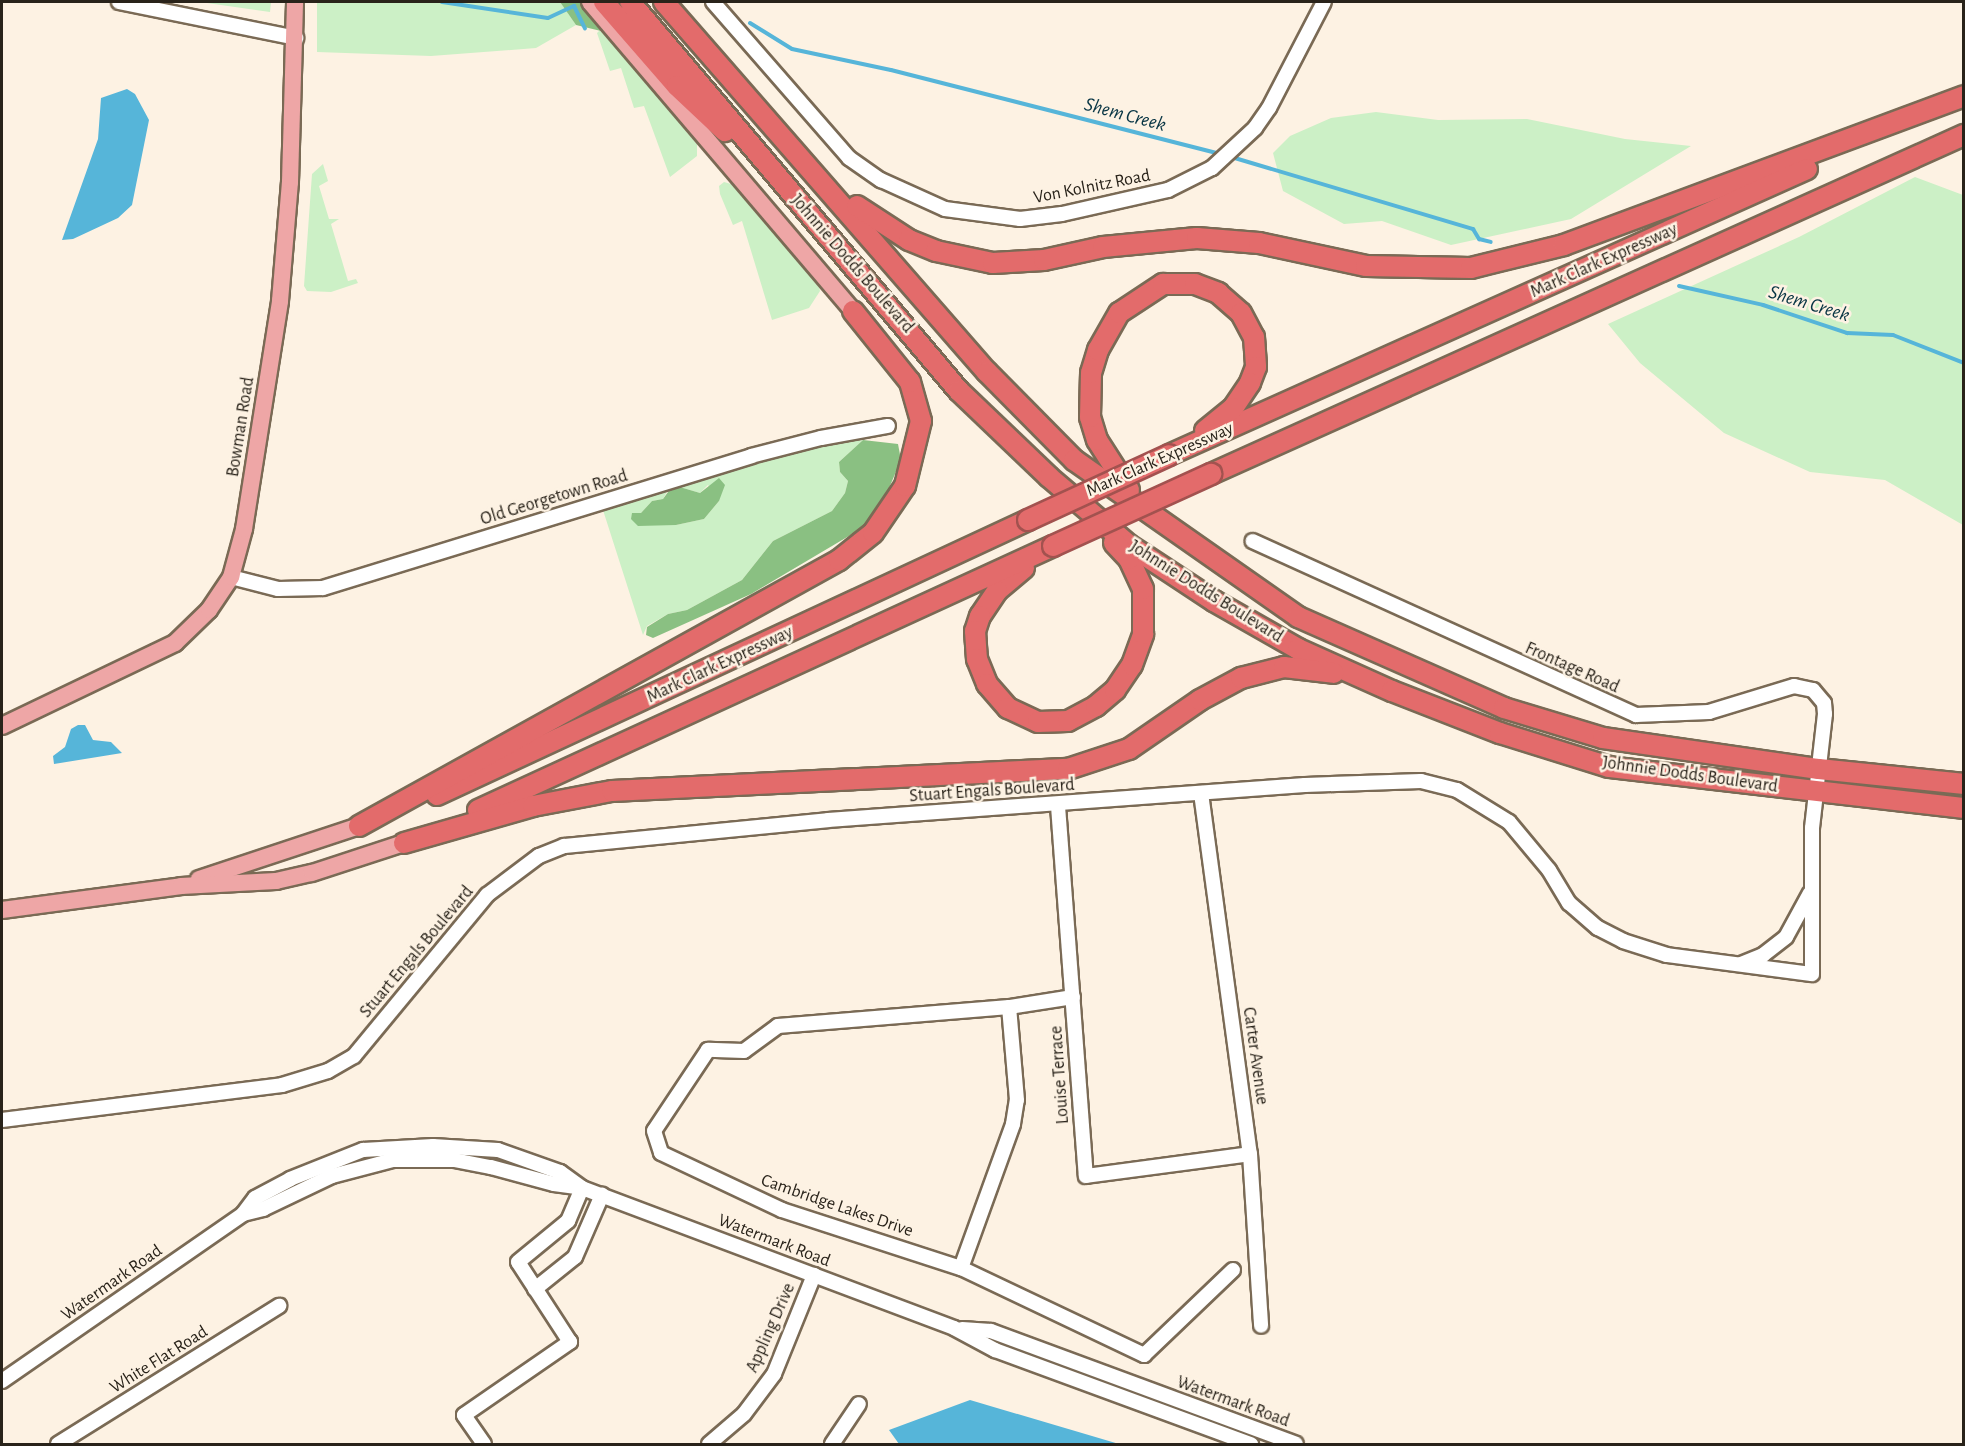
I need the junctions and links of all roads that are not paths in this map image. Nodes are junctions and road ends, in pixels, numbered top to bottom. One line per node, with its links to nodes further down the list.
1 (119, 2): 9 (street)
2 (295, 2): 9 (main road, Bowman Road)
3 (591, 2): 14 (main road, Johnnie Dodds Boulevard)
4 (604, 2): 13 (highway)
5 (630, 2): 13 (highway, Johnnie Dodds Boulevard)
6 (664, 2): 12 (highway, Johnnie Dodds Boulevard)
7 (713, 2): 8 (street, Von Kolnitz Road)
8 (1324, 2)
9 (296, 38): 21 (main road, Bowman Road)
10 (1964, 97): 12 (highway); 17 (highway, Mark Clark Expressway)
11 (1964, 135): 20 (highway, Mark Clark Expressway, bridge)
12 (817, 172): 18 (highway, Johnnie Dodds Boulevard)
13 (792, 195): 15 (highway, Johnnie Dodds Boulevard)
14 (853, 311): 30 (highway)
15 (959, 391): 20 (highway); 22 (highway, Johnnie Dodds Boulevard)
16 (888, 426): 21 (street, Old Georgetown Road)
17 (1169, 455): 18 (highway); 30 (highway, Mark Clark Expressway, bridge)
18 (1152, 518): 24 (highway, Johnnie Dodds Boulevard)
19 (1253, 541): 24 (street, Frontage Road)
20 (1053, 546): 31 (highway, Mark Clark Expressway)
21 (231, 577): 23 (main road, Bowman Road)
22 (1367, 680): 26 (highway, Johnnie Dodds Boulevard); 31 (highway)
23 (2, 726)
24 (1819, 769): 25 (highway, Johnnie Dodds Boulevard); 26 (street, Stuart Engals Boulevard)
25 (1964, 784)
26 (1817, 791): 29 (highway, Johnnie Dodds Boulevard); 33 (street, Stuart Engals Boulevard)
27 (1201, 793): 28 (street, Stuart Engals Boulevard); 35 (street, Stuart Engals Boulevard); 39 (street, Carter Avenue)
28 (1058, 806): 36 (street, Louise Terrace); 38 (street, Stuart Engals Boulevard)
29 (1964, 808)
30 (359, 826): 32 (main road)
31 (404, 843): 32 (main road)
32 (181, 886): 34 (main road)
33 (1812, 888): 35 (street); 35 (street, Stuart Engals Boulevard)
34 (2, 910)
35 (1739, 964)
36 (1073, 997): 37 (street, Cambridge Lakes Drive); 39 (street, Louise Terrace)
37 (1009, 1007): 42 (street); 42 (street, Cambridge Lakes Drive)
38 (2, 1120)
39 (1250, 1154): 47 (street, Carter Avenue)
40 (582, 1188): 41 (street, Watermark Road); 45 (street); 49 (street, Watermark Road)
41 (602, 1195): 44 (street, Watermark Road); 45 (street)
42 (961, 1268): 43 (street, Cambridge Lakes Drive)
43 (1233, 1270)
44 (814, 1275): 48 (street, Watermark Road); 53 (street, Appling Drive)
45 (535, 1289): 52 (street)
46 (279, 1306): 51 (street, White Flat Road)
47 (1261, 1326)
48 (954, 1328): 55 (street, Watermark Road); 56 (street, Watermark Road)
49 (2, 1381)
50 (859, 1404): 54 (street)
51 (58, 1444)
52 (484, 1444)
53 (709, 1444)
54 (832, 1444)
55 (1251, 1444)
56 (1296, 1444)

